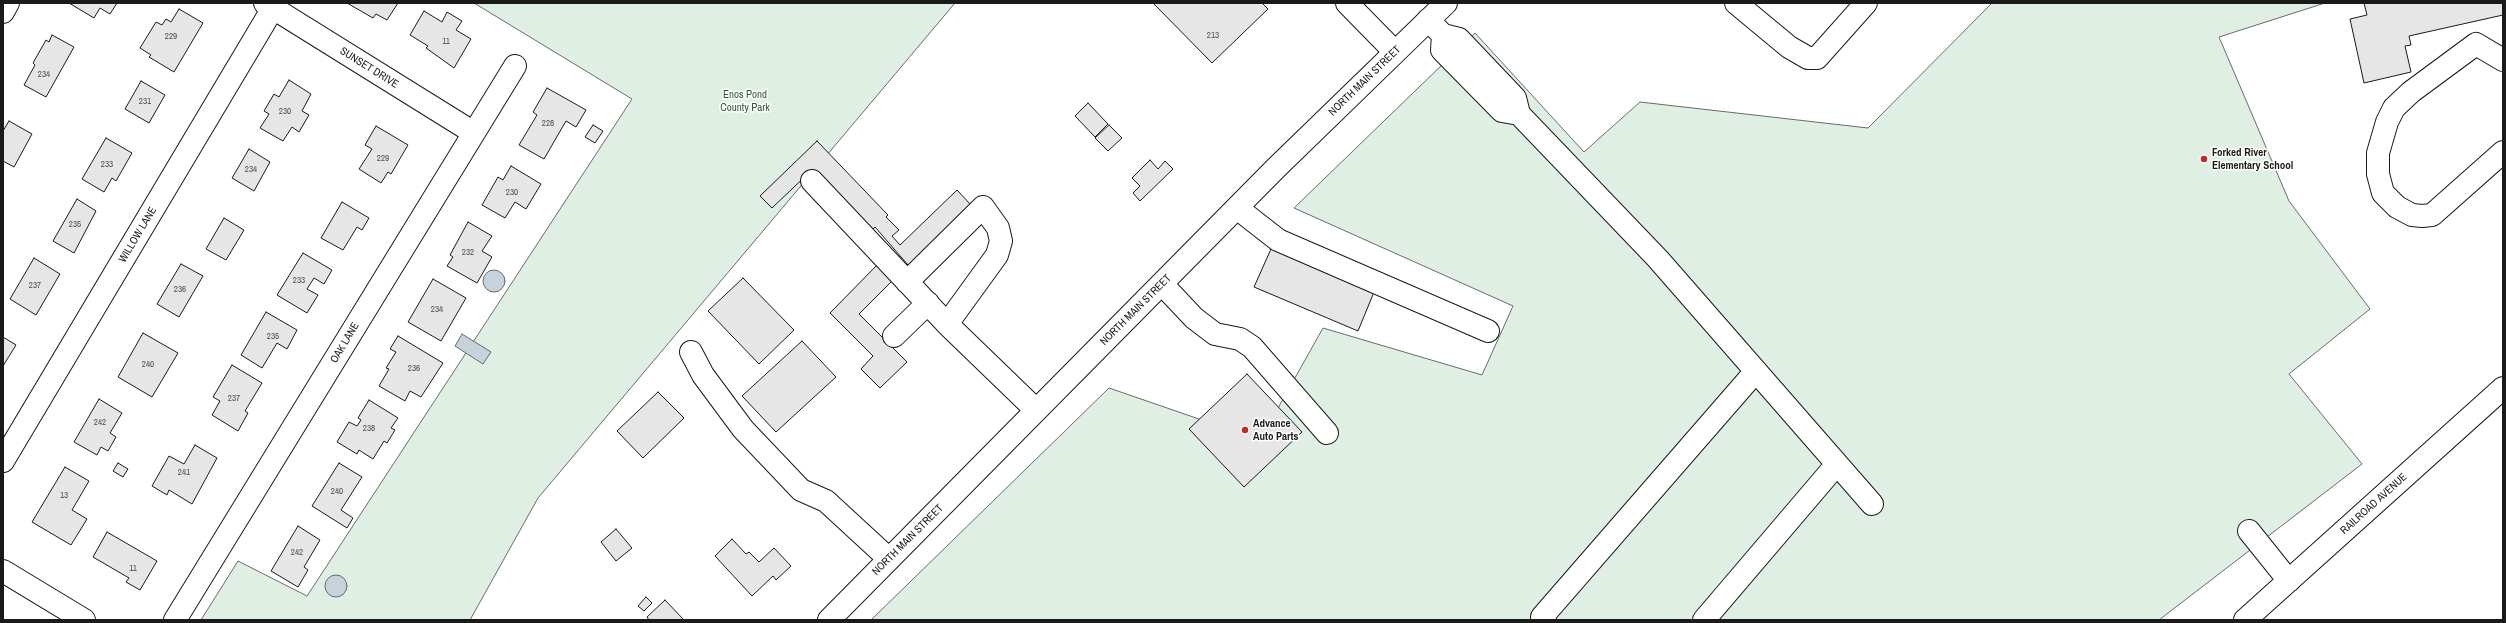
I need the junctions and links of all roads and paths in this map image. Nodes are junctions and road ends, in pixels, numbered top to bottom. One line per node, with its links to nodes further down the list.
1 (8, 3): 7 (main road)
2 (1347, 3): 9 (main road)
3 (1446, 3): 8 (main road, NORTH MAIN STREET)
4 (1736, 3): 5 (main road)
5 (1866, 3)
6 (269, 6): 12 (main road, SUNSET DRIVE); 27 (main road, WILLOW LANE)
7 (3, 12)
8 (1435, 27): 9 (main road, NORTH MAIN STREET); 23 (main road)
9 (1395, 52): 15 (main road, NORTH MAIN STREET)
10 (2503, 60): 13 (main road)
11 (515, 66): 12 (main road, OAK LANE)
12 (474, 132): 35 (main road, OAK LANE)
13 (2503, 152)
14 (812, 181): 16 (main road)
15 (1237, 208): 17 (main road, NORTH MAIN STREET); 20 (main road)
16 (907, 282): 18 (main road); 19 (main road)
17 (1162, 284): 25 (main road, NORTH MAIN STREET); 26 (main road)
18 (928, 303): 19 (main road); 21 (main road)
19 (947, 324): 25 (main road)
20 (1488, 331)
21 (894, 336)
22 (691, 352): 31 (main road)
23 (1756, 371): 28 (main road); 37 (main road)
24 (2503, 388): 33 (main road, RAILROAD AVENUE)
25 (1036, 410): 31 (main road, NORTH MAIN STREET)
26 (1326, 433)
27 (3, 461)
28 (1838, 464): 29 (main road); 38 (main road)
29 (1872, 504)
30 (2249, 531): 33 (main road)
31 (889, 559): 36 (main road, NORTH MAIN STREET)
32 (3, 571): 34 (main road)
33 (2289, 581): 39 (main road, RAILROAD AVENUE)
34 (84, 620)
35 (175, 620)
36 (829, 620)
37 (1545, 620)
38 (1704, 620)
39 (2245, 620)

